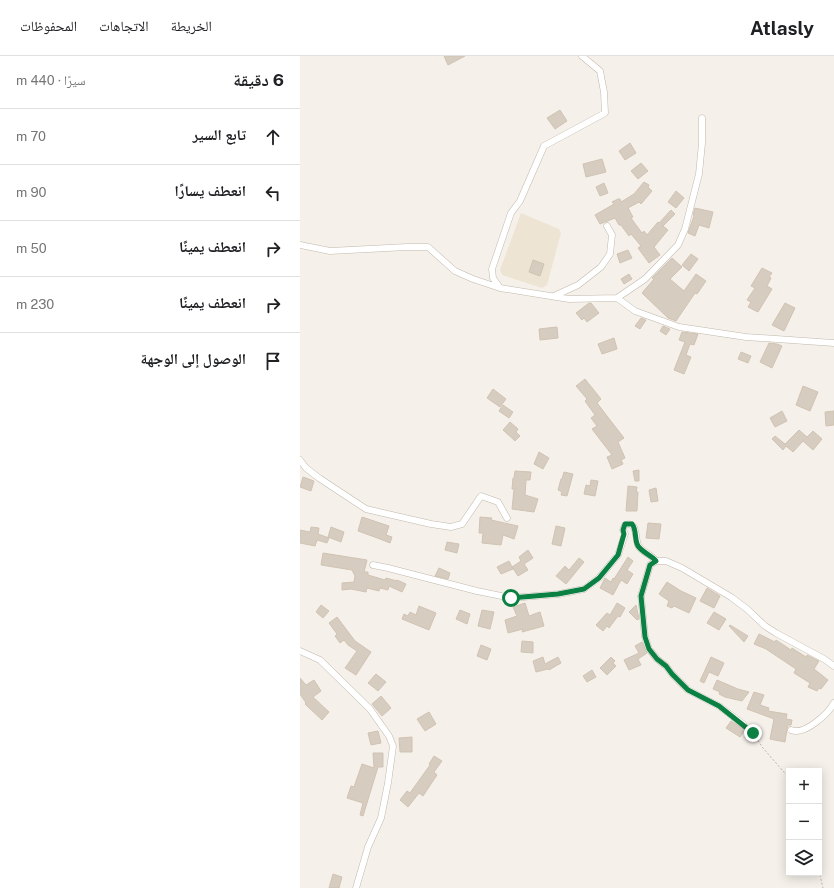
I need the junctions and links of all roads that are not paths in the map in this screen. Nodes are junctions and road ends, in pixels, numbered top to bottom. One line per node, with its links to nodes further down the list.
1 (582, 56): 5 (street)
2 (702, 118): 7 (street)
3 (607, 226): 6 (street)
4 (300, 245): 5 (street)
5 (500, 288): 6 (street)
6 (552, 296): 7 (street)
7 (617, 298): 8 (street)
8 (834, 343)
9 (300, 460): 10 (street)
10 (508, 518)
11 (656, 561): 12 (street); 14 (street); 16 (street)
12 (373, 565)
13 (300, 651): 18 (street)
14 (834, 666)
15 (834, 703): 17 (street)
16 (743, 724)
17 (791, 730)
18 (356, 888)

